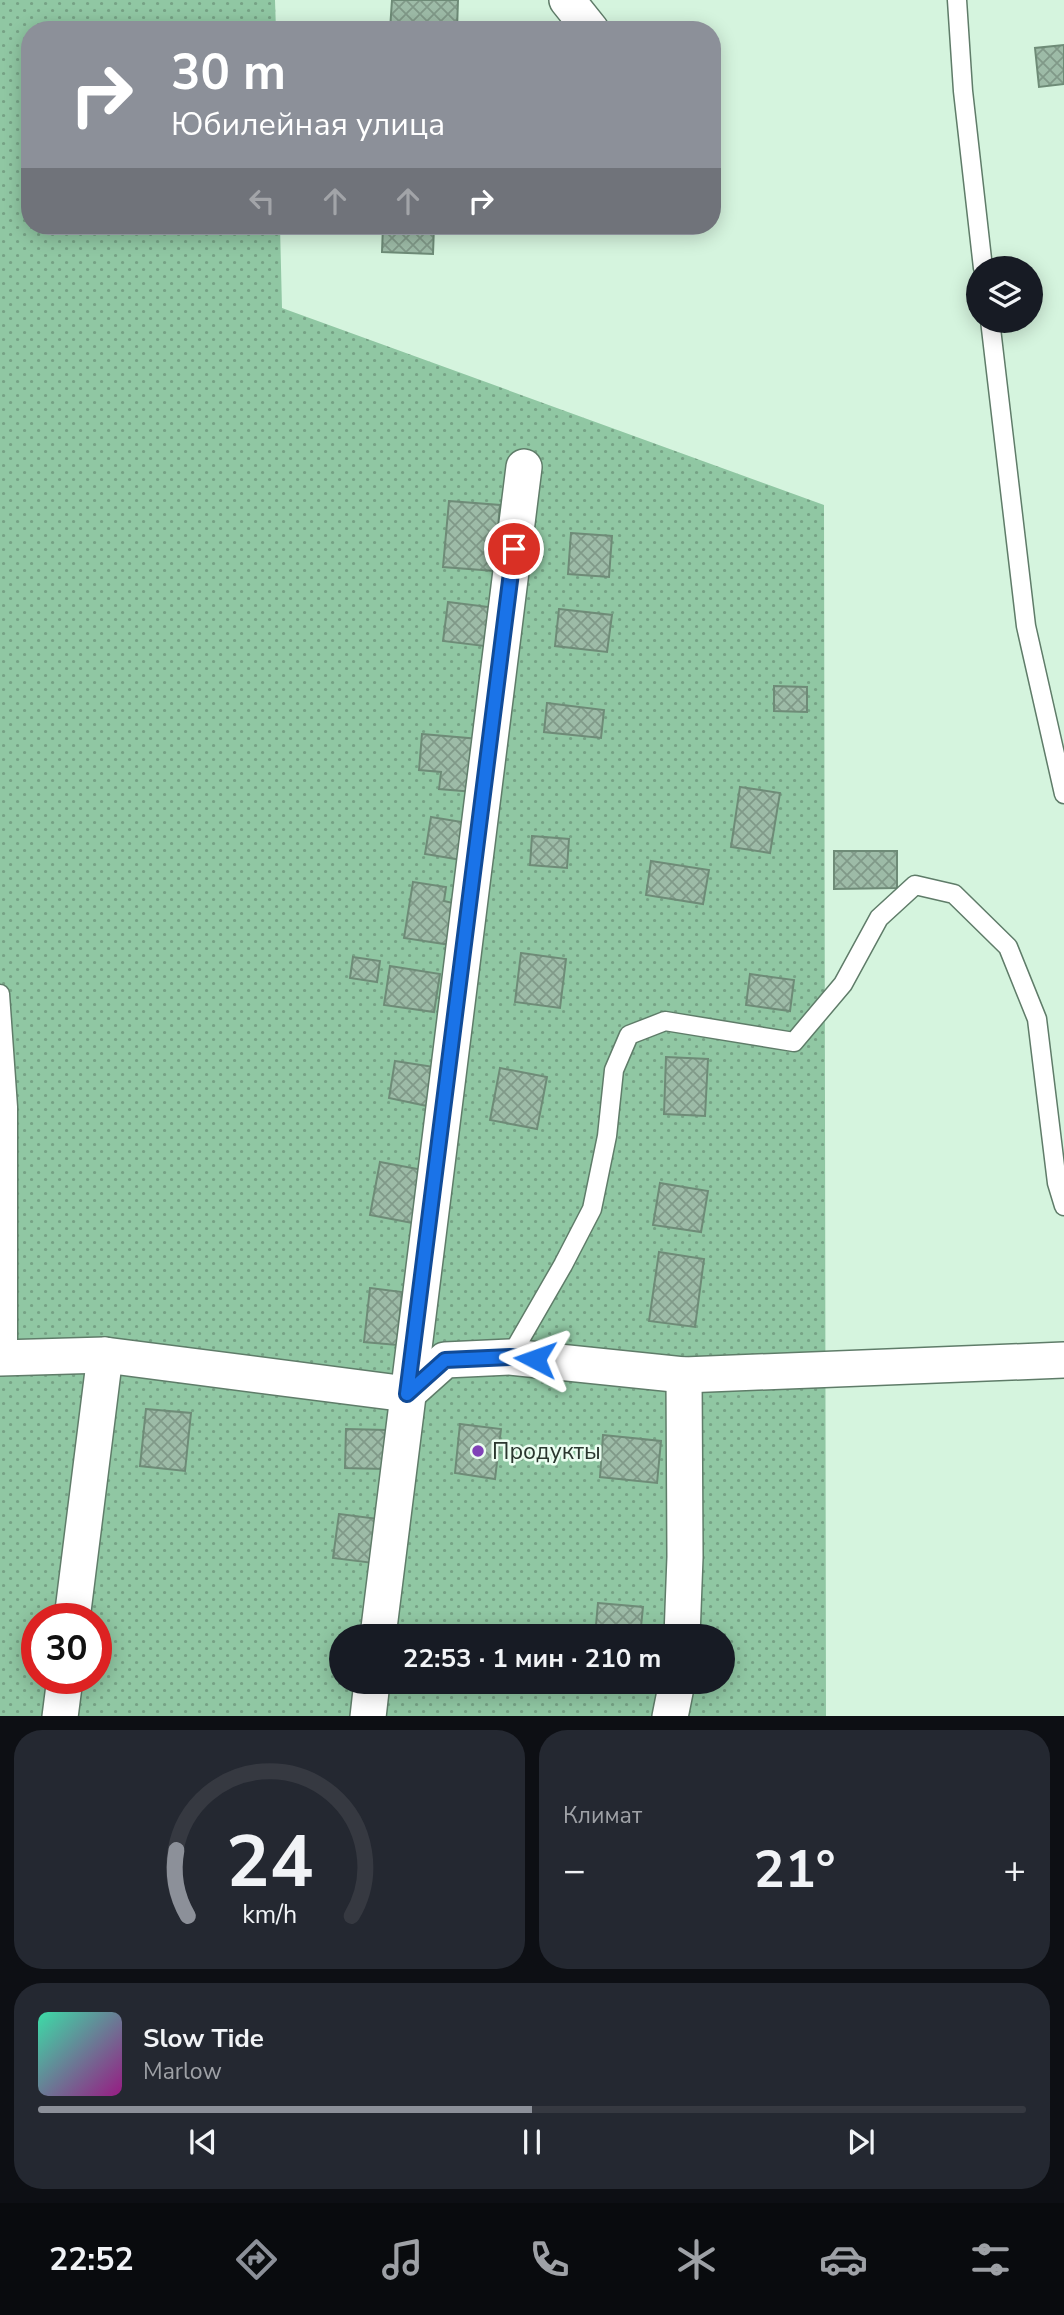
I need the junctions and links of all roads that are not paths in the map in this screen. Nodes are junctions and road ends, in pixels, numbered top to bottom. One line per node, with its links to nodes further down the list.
1 (567, 0): 3 (street)
2 (957, 0): 4 (lane)
3 (584, 21)
4 (982, 256)
5 (992, 333): 7 (lane)
6 (524, 467): 15 (street)
7 (1064, 794)
8 (0, 994): 12 (lane)
9 (1064, 1206): 11 (lane)
10 (105, 1355): 12 (street); 15 (street); 16 (street)
11 (510, 1357): 14 (street); 15 (street)
12 (4, 1358)
13 (1064, 1360): 14 (street)
14 (684, 1376): 18 (street)
15 (407, 1394): 17 (street)
16 (74, 1603)
17 (379, 1624)
18 (682, 1624)
19 (63, 1694): 22 (street)
20 (371, 1694): 23 (street)
21 (675, 1694): 24 (street)
22 (60, 1716)
23 (368, 1716)
24 (670, 1716)

